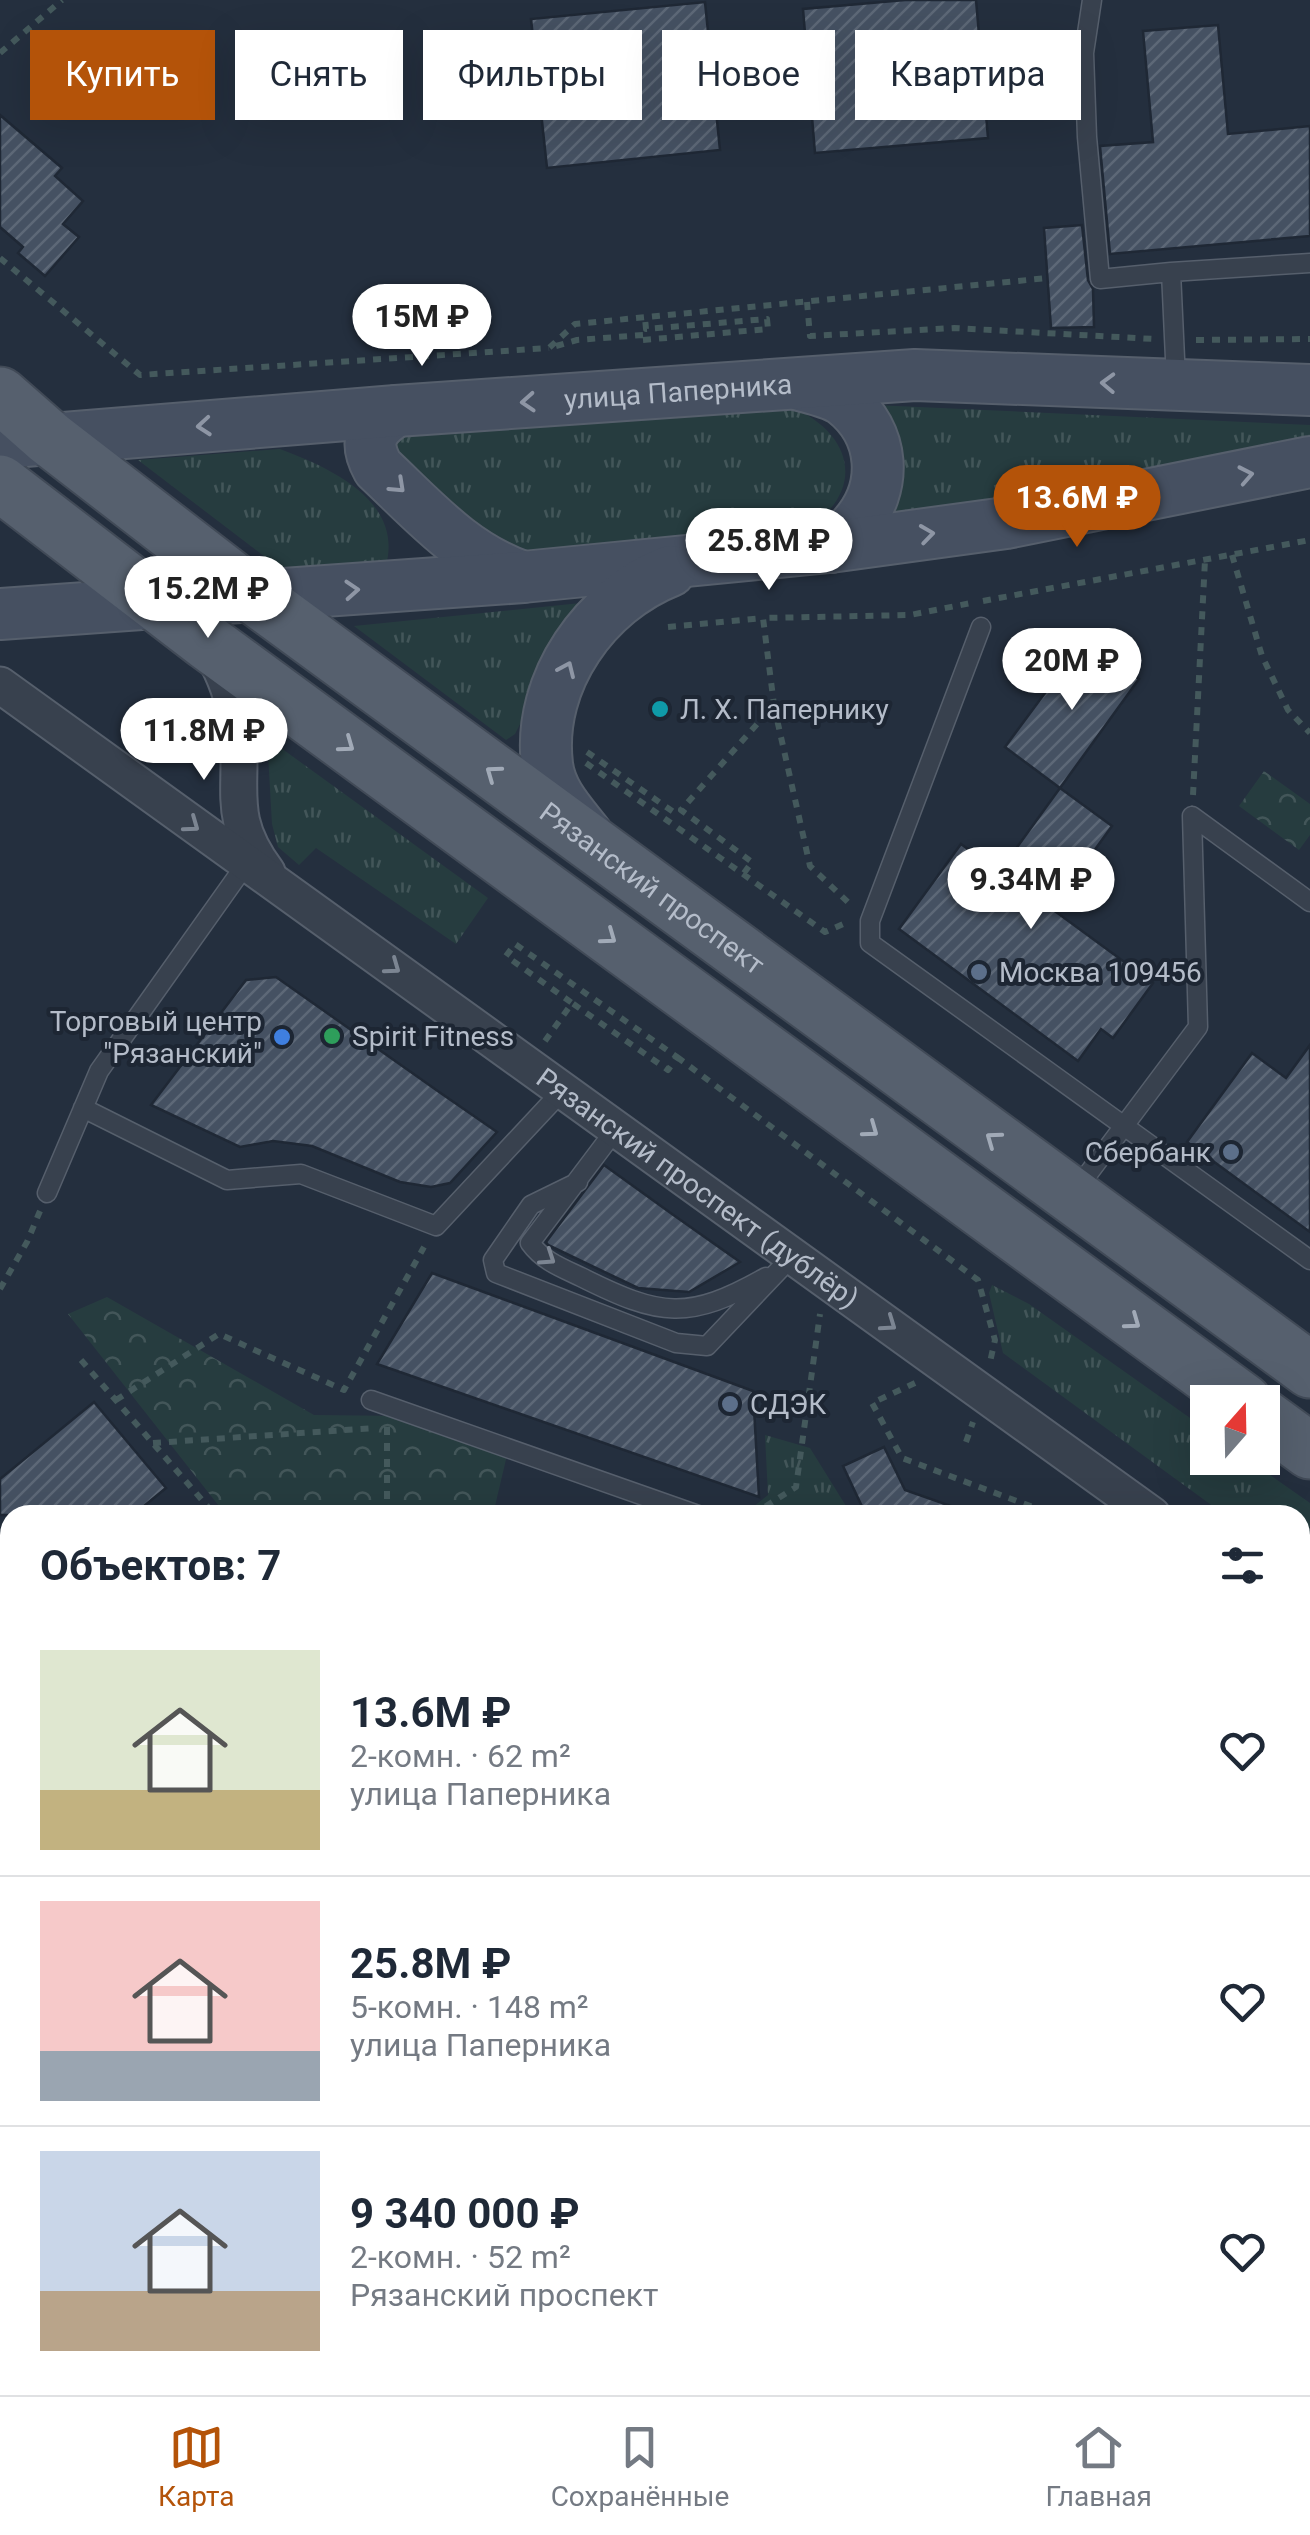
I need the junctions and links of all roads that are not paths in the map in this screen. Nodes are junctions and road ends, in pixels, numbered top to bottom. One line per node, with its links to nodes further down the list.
1 (1092, 0): 3 (lane)
2 (1310, 264): 3 (lane)
3 (1171, 272): 4 (lane)
4 (1176, 363): 5 (main road, улица Паперника, one-way to 5); 6 (main road, улица Паперника)
5 (800, 385): 8 (main road, улица Паперника, one-way to 8); 12 (main road)
6 (1310, 390)
7 (0, 395): 9 (main road, Рязанский проспект)
8 (396, 410): 9 (main road, улица Паперника, one-way to 9); 14 (main road, one-way to 14)
9 (25, 441): 15 (main road, Рязанский проспект)
10 (1310, 462): 12 (main road, one-way to 10)
11 (0, 483): 16 (main road)
12 (830, 548): 13 (main road)
13 (700, 560): 14 (main road); 21 (main road, one-way to 13)
14 (523, 578): 15 (main road, one-way to 14)
15 (255, 598): 16 (main road); 21 (main road, Рязанский проспект, one-way to 15)
16 (156, 604): 17 (main road); 19 (main road)
17 (0, 614)
18 (981, 628): 26 (lane)
19 (207, 642): 22 (street); 34 (main road, one-way to 34)
20 (0, 686): 22 (street, Рязанский проспект (дублёр), one-way to 22)
21 (600, 852): 30 (main road, Рязанский проспект, one-way to 21)
22 (260, 873): 24 (street, Рязанский проспект (дублёр), one-way to 24); 25 (lane)
23 (1310, 902): 26 (lane)
24 (563, 1090): 25 (lane); 27 (street, Рязанский проспект (дублёр))
25 (83, 1108): 29 (lane)
26 (1125, 1125): 30 (lane); 31 (lane)
27 (616, 1129): 28 (lane); 32 (street, Рязанский проспект (дублёр))
28 (578, 1182): 32 (lane, one-way to 32); 32 (lane)
29 (47, 1193)
30 (1072, 1196): 33 (main road, Рязанский проспект)
31 (1310, 1260)
32 (788, 1262): 39 (street, Рязанский проспект (дублёр), one-way to 39)
33 (1310, 1370)
34 (1221, 1385)
35 (379, 1403): 38 (lane)
36 (1280, 1429): 37 (main road)
37 (1310, 1451)
38 (670, 1505)
39 (1138, 1505)

